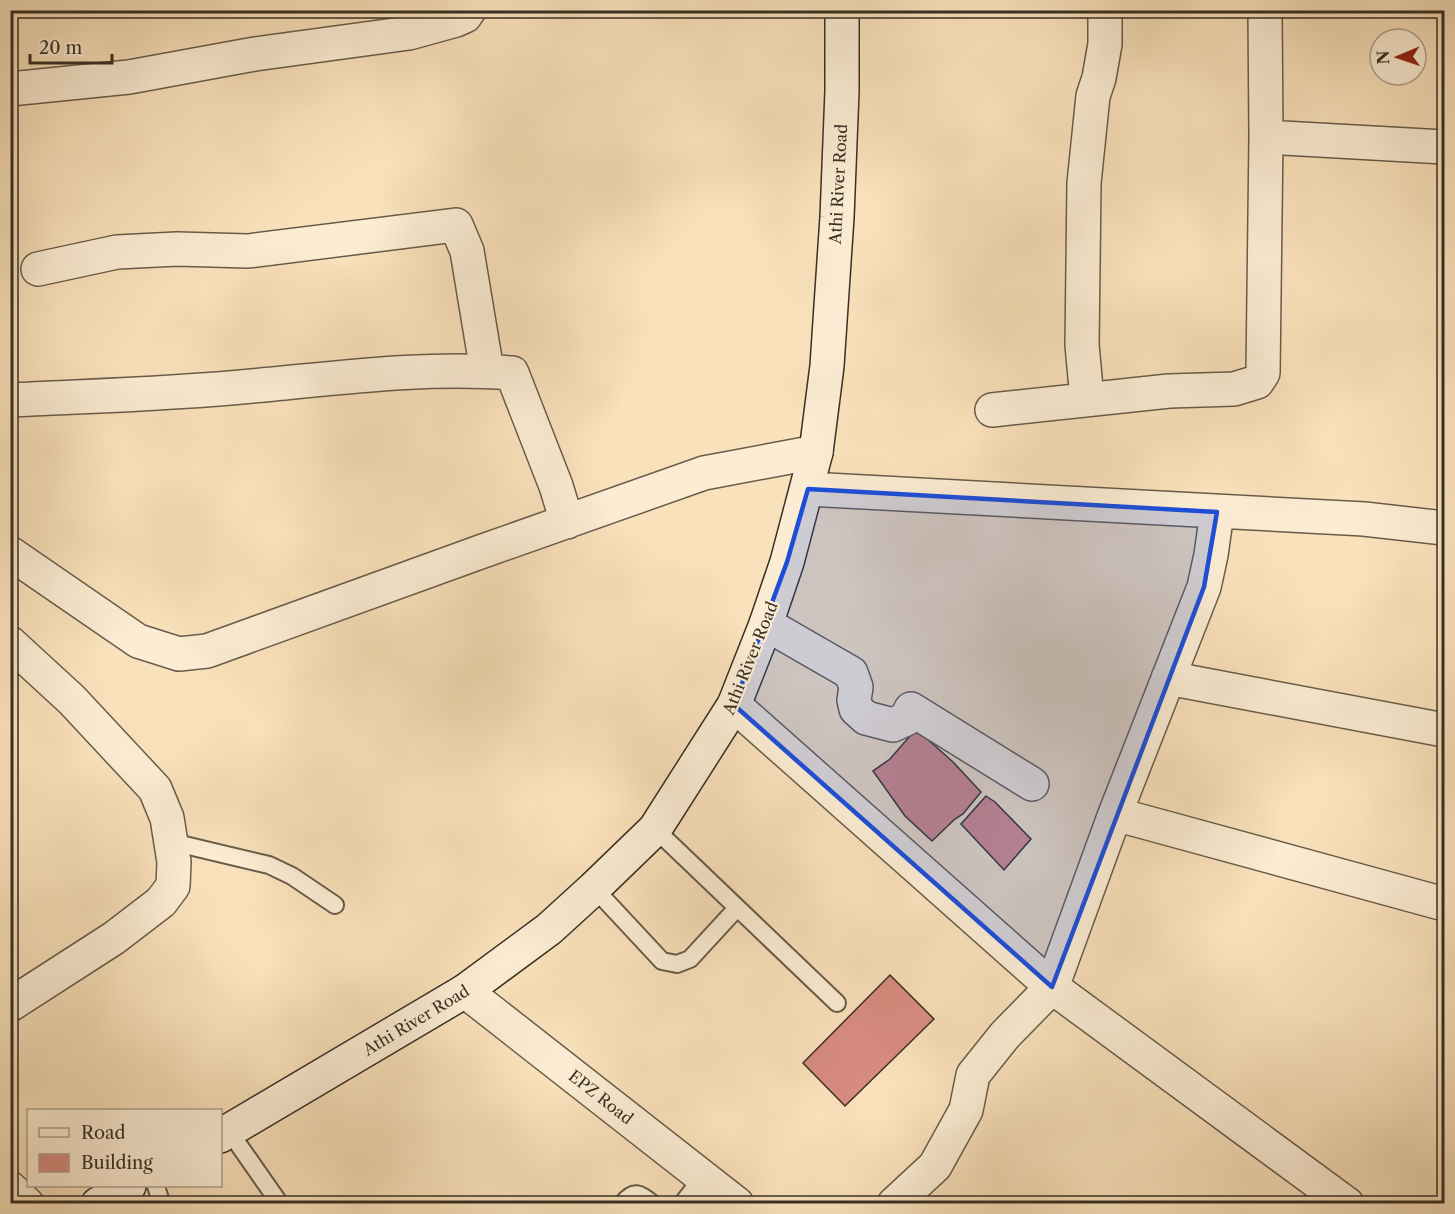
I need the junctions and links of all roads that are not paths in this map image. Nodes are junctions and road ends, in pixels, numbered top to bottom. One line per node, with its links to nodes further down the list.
1 (469, 10): 5 (street)
2 (842, 10): 13 (street, Athi River Road)
3 (1105, 10): 10 (street)
4 (1265, 10): 6 (street)
5 (10, 89)
6 (1266, 137): 7 (street); 10 (street)
7 (1444, 147)
8 (38, 269): 9 (street)
9 (487, 371): 11 (street); 16 (street)
10 (1087, 399): 12 (street)
11 (10, 400)
12 (993, 410)
13 (816, 452): 14 (street, Athi River Road); 16 (street)
14 (808, 489): 15 (street); 19 (street, Athi River Road)
15 (1217, 512): 17 (street); 21 (street)
16 (567, 522): 18 (street)
17 (1444, 528)
18 (10, 553)
19 (766, 624): 22 (street, Athi River Road); 24 (street)
20 (10, 643): 27 (street)
21 (1168, 678): 23 (street); 25 (street)
22 (734, 705): 26 (street, Athi River Road); 32 (street)
23 (1444, 730)
24 (1032, 784)
25 (1115, 814): 29 (street); 32 (street)
26 (655, 829): 28 (street, Athi River Road); 31 (lane)
27 (172, 842): 30 (lane); 35 (street)
28 (594, 888): 31 (lane); 33 (street, Athi River Road)
29 (1444, 904)
30 (335, 905)
31 (737, 908): 34 (lane)
32 (1052, 987): 49 (street); 50 (street)
33 (465, 991): 36 (street, Athi River Road); 37 (street, EPZ Road)
34 (837, 1003)
35 (10, 1005)
36 (225, 1134): 44 (lane)
37 (703, 1177): 47 (lane); 48 (street, EPZ Road)
38 (126, 1187): 42 (street)
39 (157, 1187): 43 (lane)
40 (10, 1188): 41 (street)
41 (27, 1203)
42 (98, 1203)
43 (156, 1203)
44 (280, 1203)
45 (622, 1203): 46 (lane)
46 (653, 1203)
47 (682, 1203)
48 (737, 1203)
49 (894, 1203)
50 (1347, 1203)

